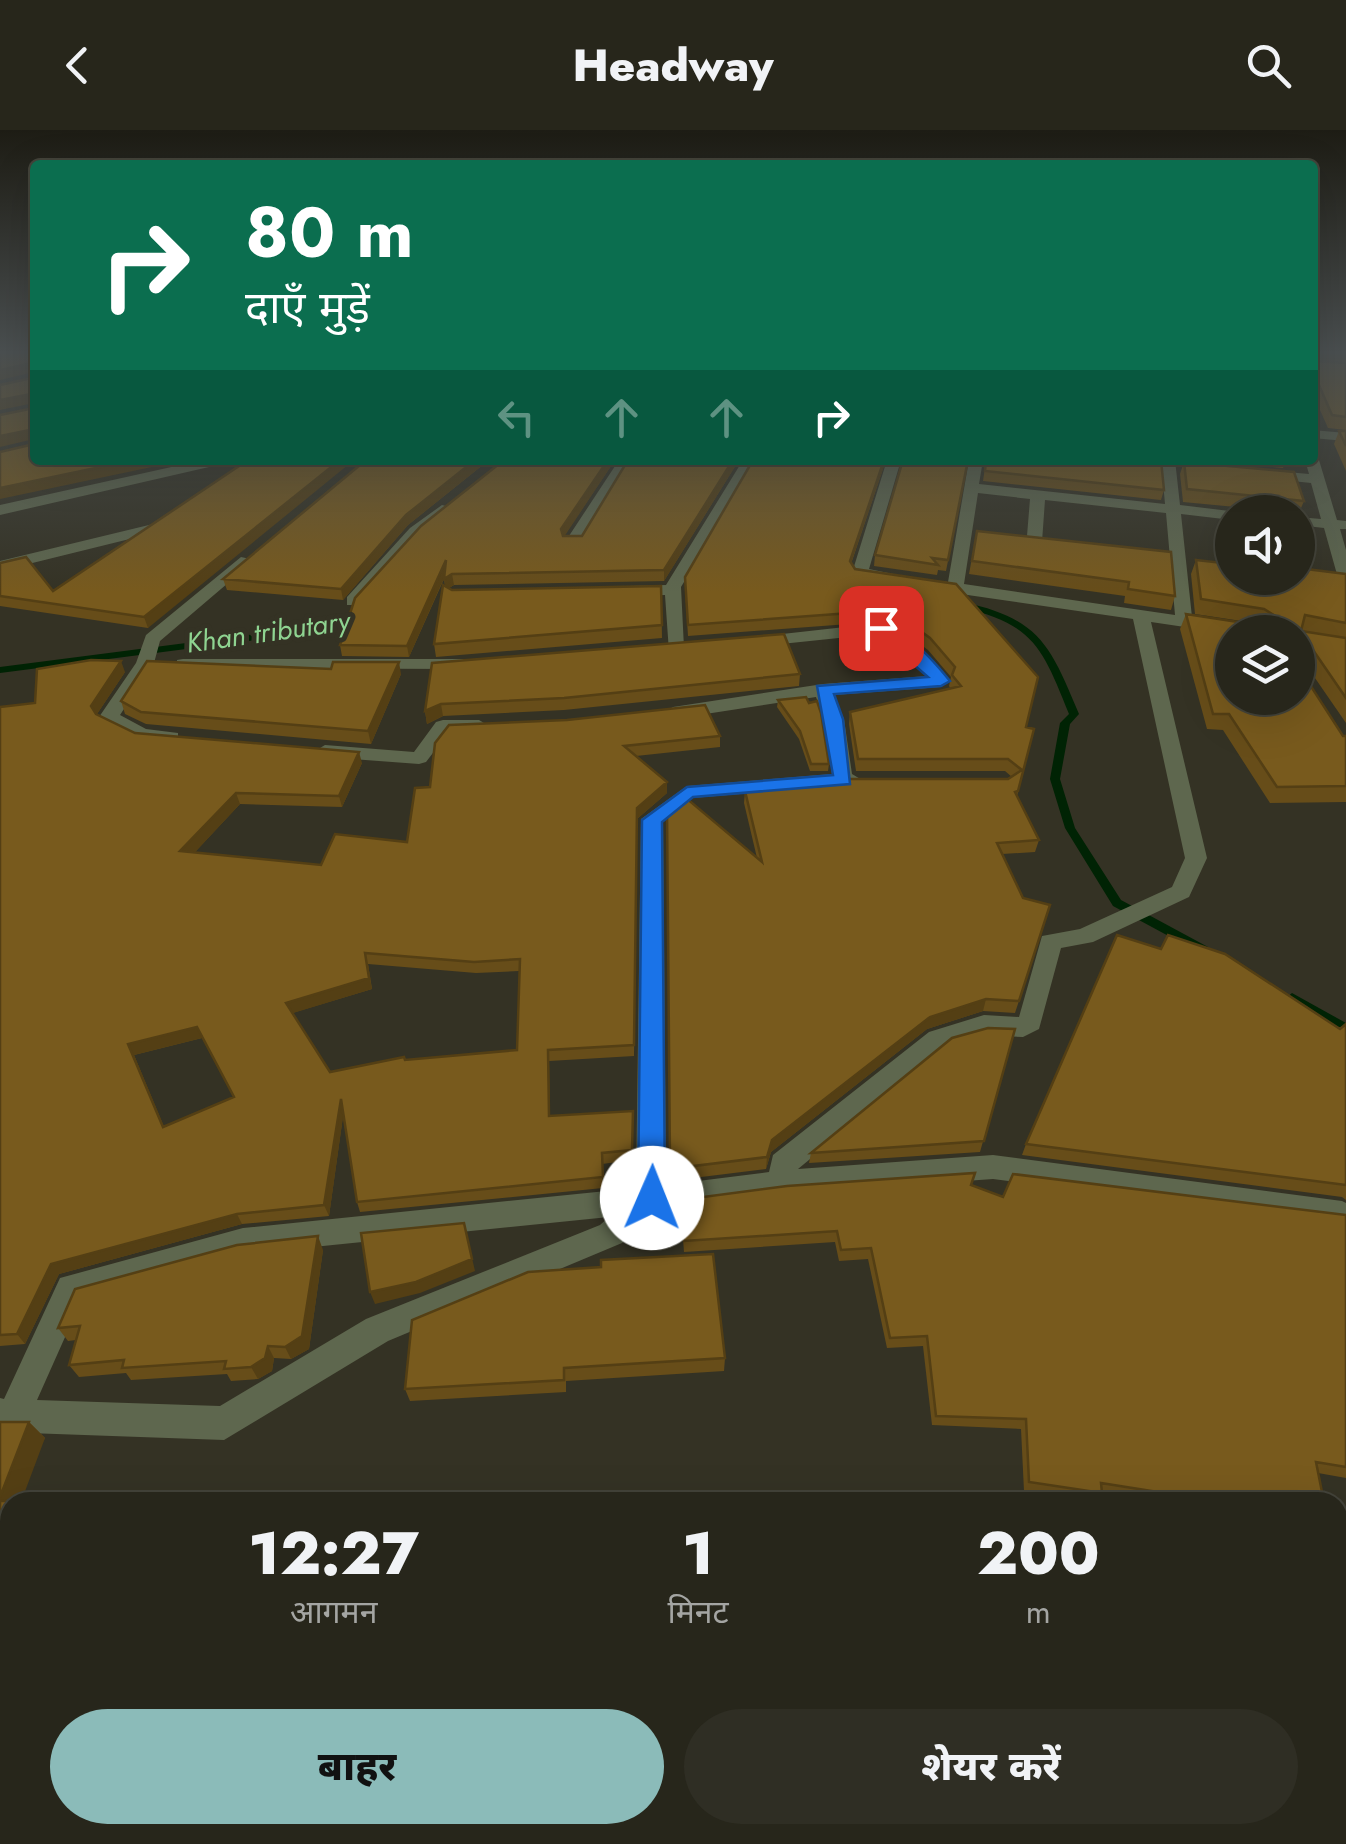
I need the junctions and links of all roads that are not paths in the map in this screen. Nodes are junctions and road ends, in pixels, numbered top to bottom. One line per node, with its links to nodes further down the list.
1 (1318, 435): 2 (street)
2 (1346, 437)
3 (200, 465): 18 (street)
4 (623, 465): 24 (street)
5 (747, 465): 30 (street)
6 (892, 465): 29 (street)
7 (975, 465): 14 (street)
8 (1169, 465): 17 (street)
9 (1178, 465): 11 (street)
10 (1314, 465): 13 (street)
11 (1188, 467)
12 (1243, 472): 13 (street)
13 (1318, 479): 21 (street)
14 (971, 488): 15 (street); 23 (street)
15 (1038, 495): 17 (street); 23 (street)
16 (461, 497): 32 (street)
17 (1173, 509): 19 (street); 34 (street)
18 (0, 510)
19 (1215, 513)
20 (168, 518): 22 (street)
21 (1338, 525): 28 (street)
22 (152, 529): 26 (street); 27 (street)
23 (964, 534): 29 (street)
24 (573, 542)
25 (268, 544): 38 (street)
26 (105, 561)
27 (0, 566)
28 (1341, 579)
29 (954, 588): 33 (street)
30 (672, 590): 31 (street); 37 (street)
31 (613, 591)
32 (353, 601)
33 (1141, 616): 34 (street); 47 (street)
34 (1184, 622): 35 (street)
35 (1215, 626)
36 (731, 644): 40 (street)
37 (675, 648)
38 (147, 656): 39 (street); 43 (street)
39 (484, 663)
40 (824, 690): 41 (street); 45 (street)
41 (644, 716)
42 (507, 726): 44 (street)
43 (200, 740)
44 (310, 750)
45 (843, 780): 46 (street); 48 (street)
46 (876, 780)
47 (785, 1182): 48 (street); 49 (street)
48 (652, 1198): 50 (street); 50 (street)
49 (1342, 1214)
50 (7, 1414)

